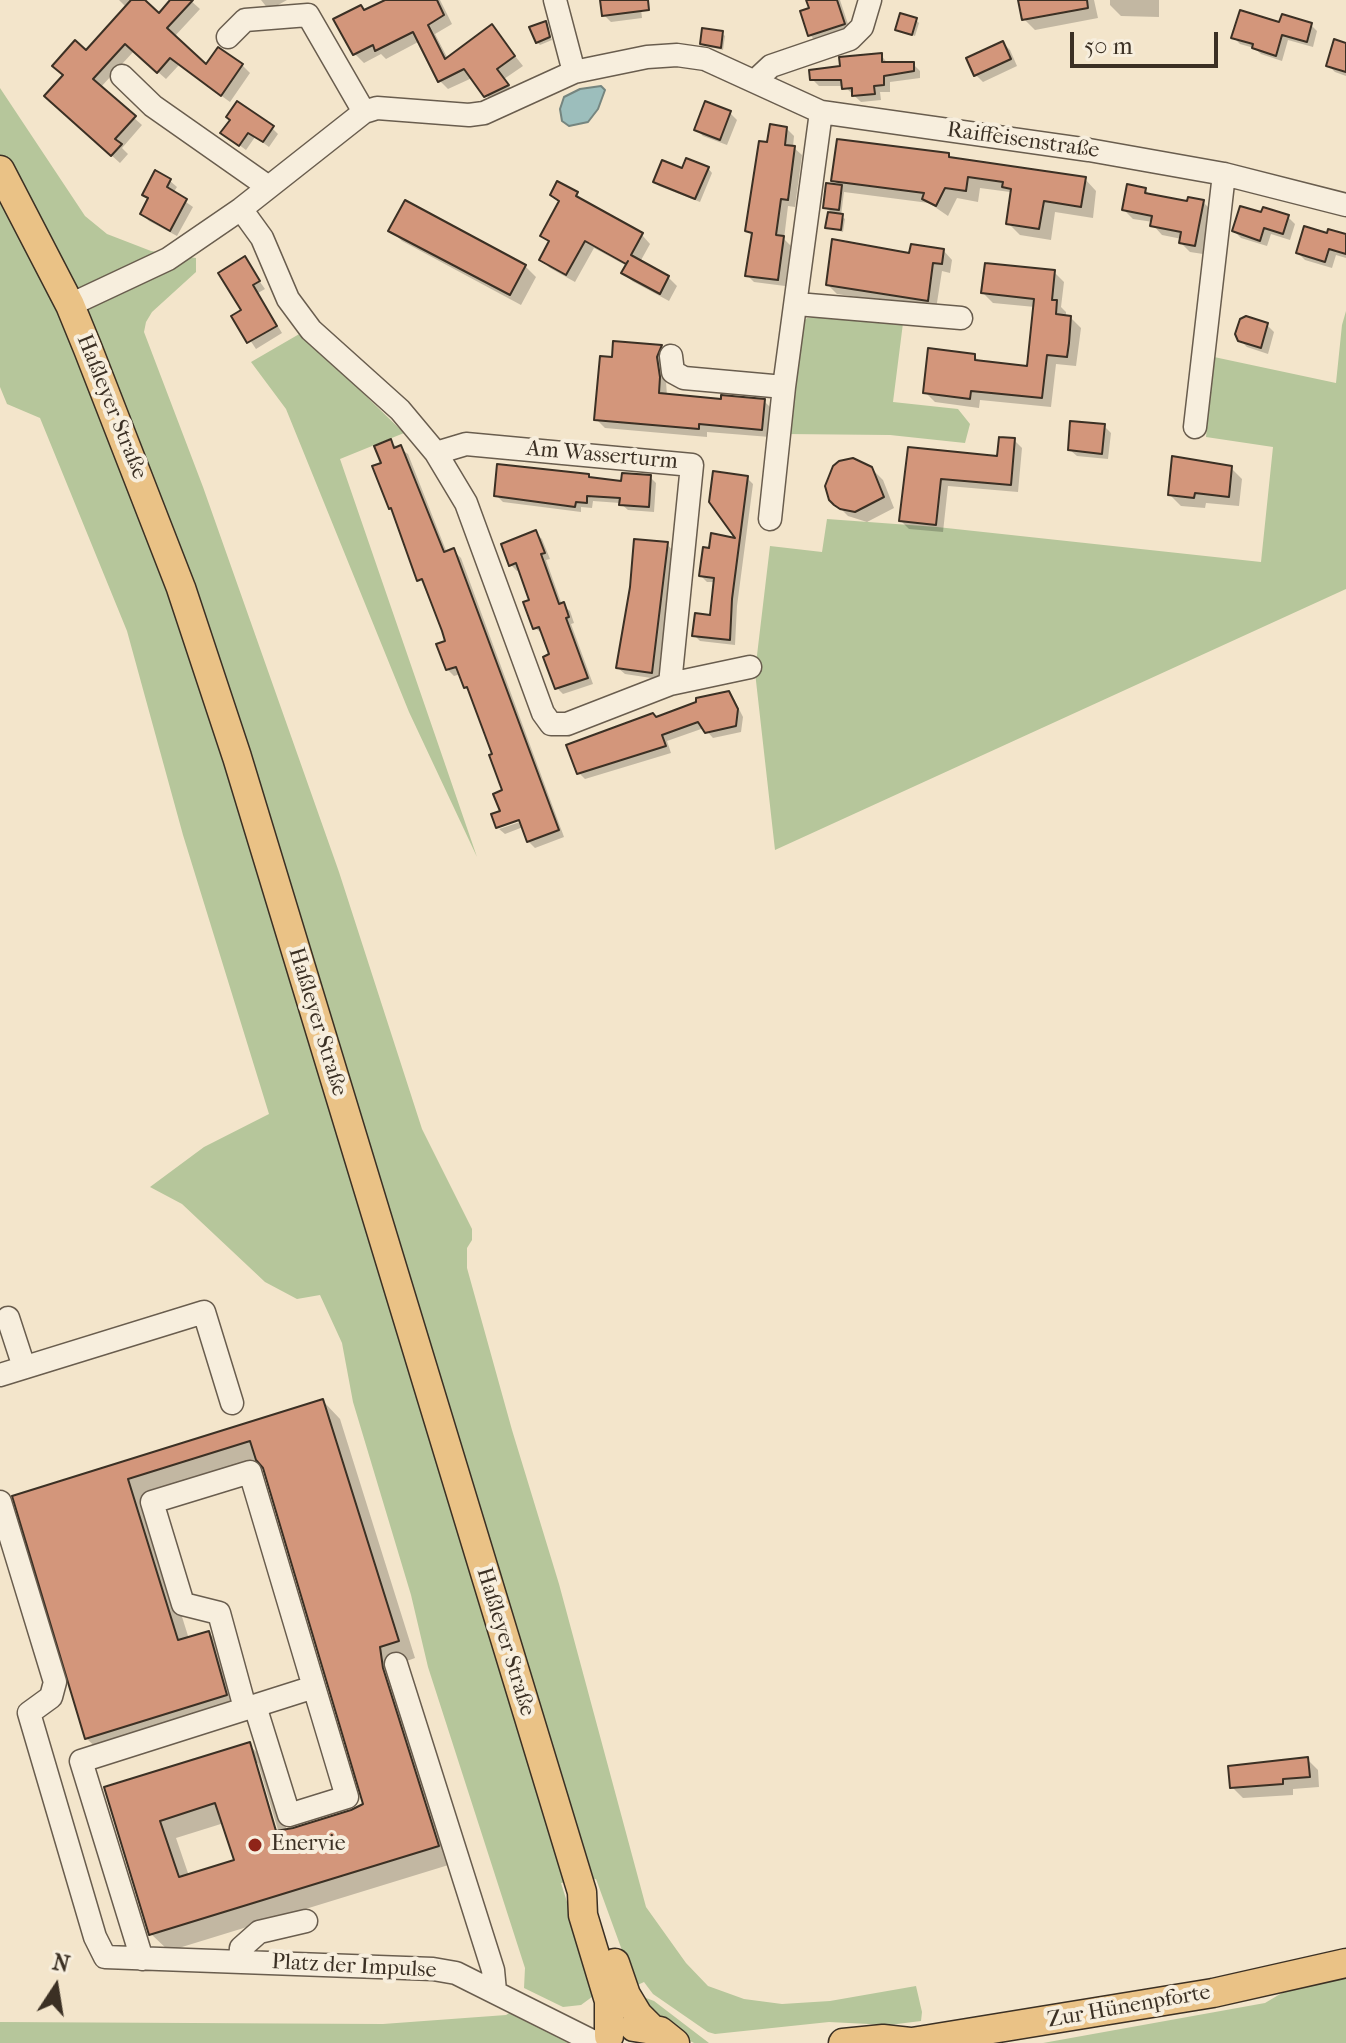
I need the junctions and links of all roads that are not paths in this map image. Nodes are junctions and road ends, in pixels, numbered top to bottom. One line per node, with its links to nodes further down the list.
1 (555, 0): 4 (street)
2 (870, 0): 6 (street)
3 (228, 37): 7 (street)
4 (574, 72): 6 (street, Raiffeisenstraße); 7 (street, Raiffeisenstraße)
5 (122, 76): 11 (street)
6 (756, 80): 8 (street, Raiffeisenstraße)
7 (364, 112): 11 (street)
8 (821, 112): 10 (street, Raiffeisenstraße); 14 (street)
9 (0, 170): 15 (main road, Haßleyer Straße)
10 (1224, 174): 12 (street, Raiffeisenstraße); 19 (street)
11 (267, 186): 13 (street)
12 (1346, 205)
13 (241, 209): 15 (street); 20 (street)
14 (797, 304): 16 (street); 18 (street)
15 (70, 305): 32 (main road, Haßleyer Straße)
16 (961, 318)
17 (671, 356): 18 (street)
18 (784, 387): 21 (street)
19 (1195, 427)
20 (436, 453): 23 (street); 23 (street, Am Wasserturm)
21 (770, 519)
22 (750, 667): 23 (street)
23 (670, 684)
24 (8, 1318): 25 (street)
25 (24, 1367): 26 (street); 27 (street)
26 (0, 1375)
27 (232, 1403)
28 (0, 1502): 34 (street, Platz der Impulse)
29 (396, 1664): 37 (street)
30 (314, 1687): 31 (street); 31 (street); 31 (street)
31 (250, 1707): 34 (street)
32 (582, 1892): 38 (main road, Haßleyer Straße); 39 (main road, Haßleyer Straße)
33 (306, 1921): 35 (street, Platz der Impulse)
34 (142, 1959): 35 (street, Platz der Impulse)
35 (240, 1961): 37 (street, Platz der Impulse)
36 (1346, 1963): 40 (main road, Zur Hünenpforte)
37 (495, 1991): 39 (street, Platz der Impulse)
38 (651, 2028): 39 (main road); 41 (main road)
39 (602, 2041)
40 (908, 2042): 42 (main road, Zur Hünenpforte)
41 (675, 2043)
42 (843, 2043)

